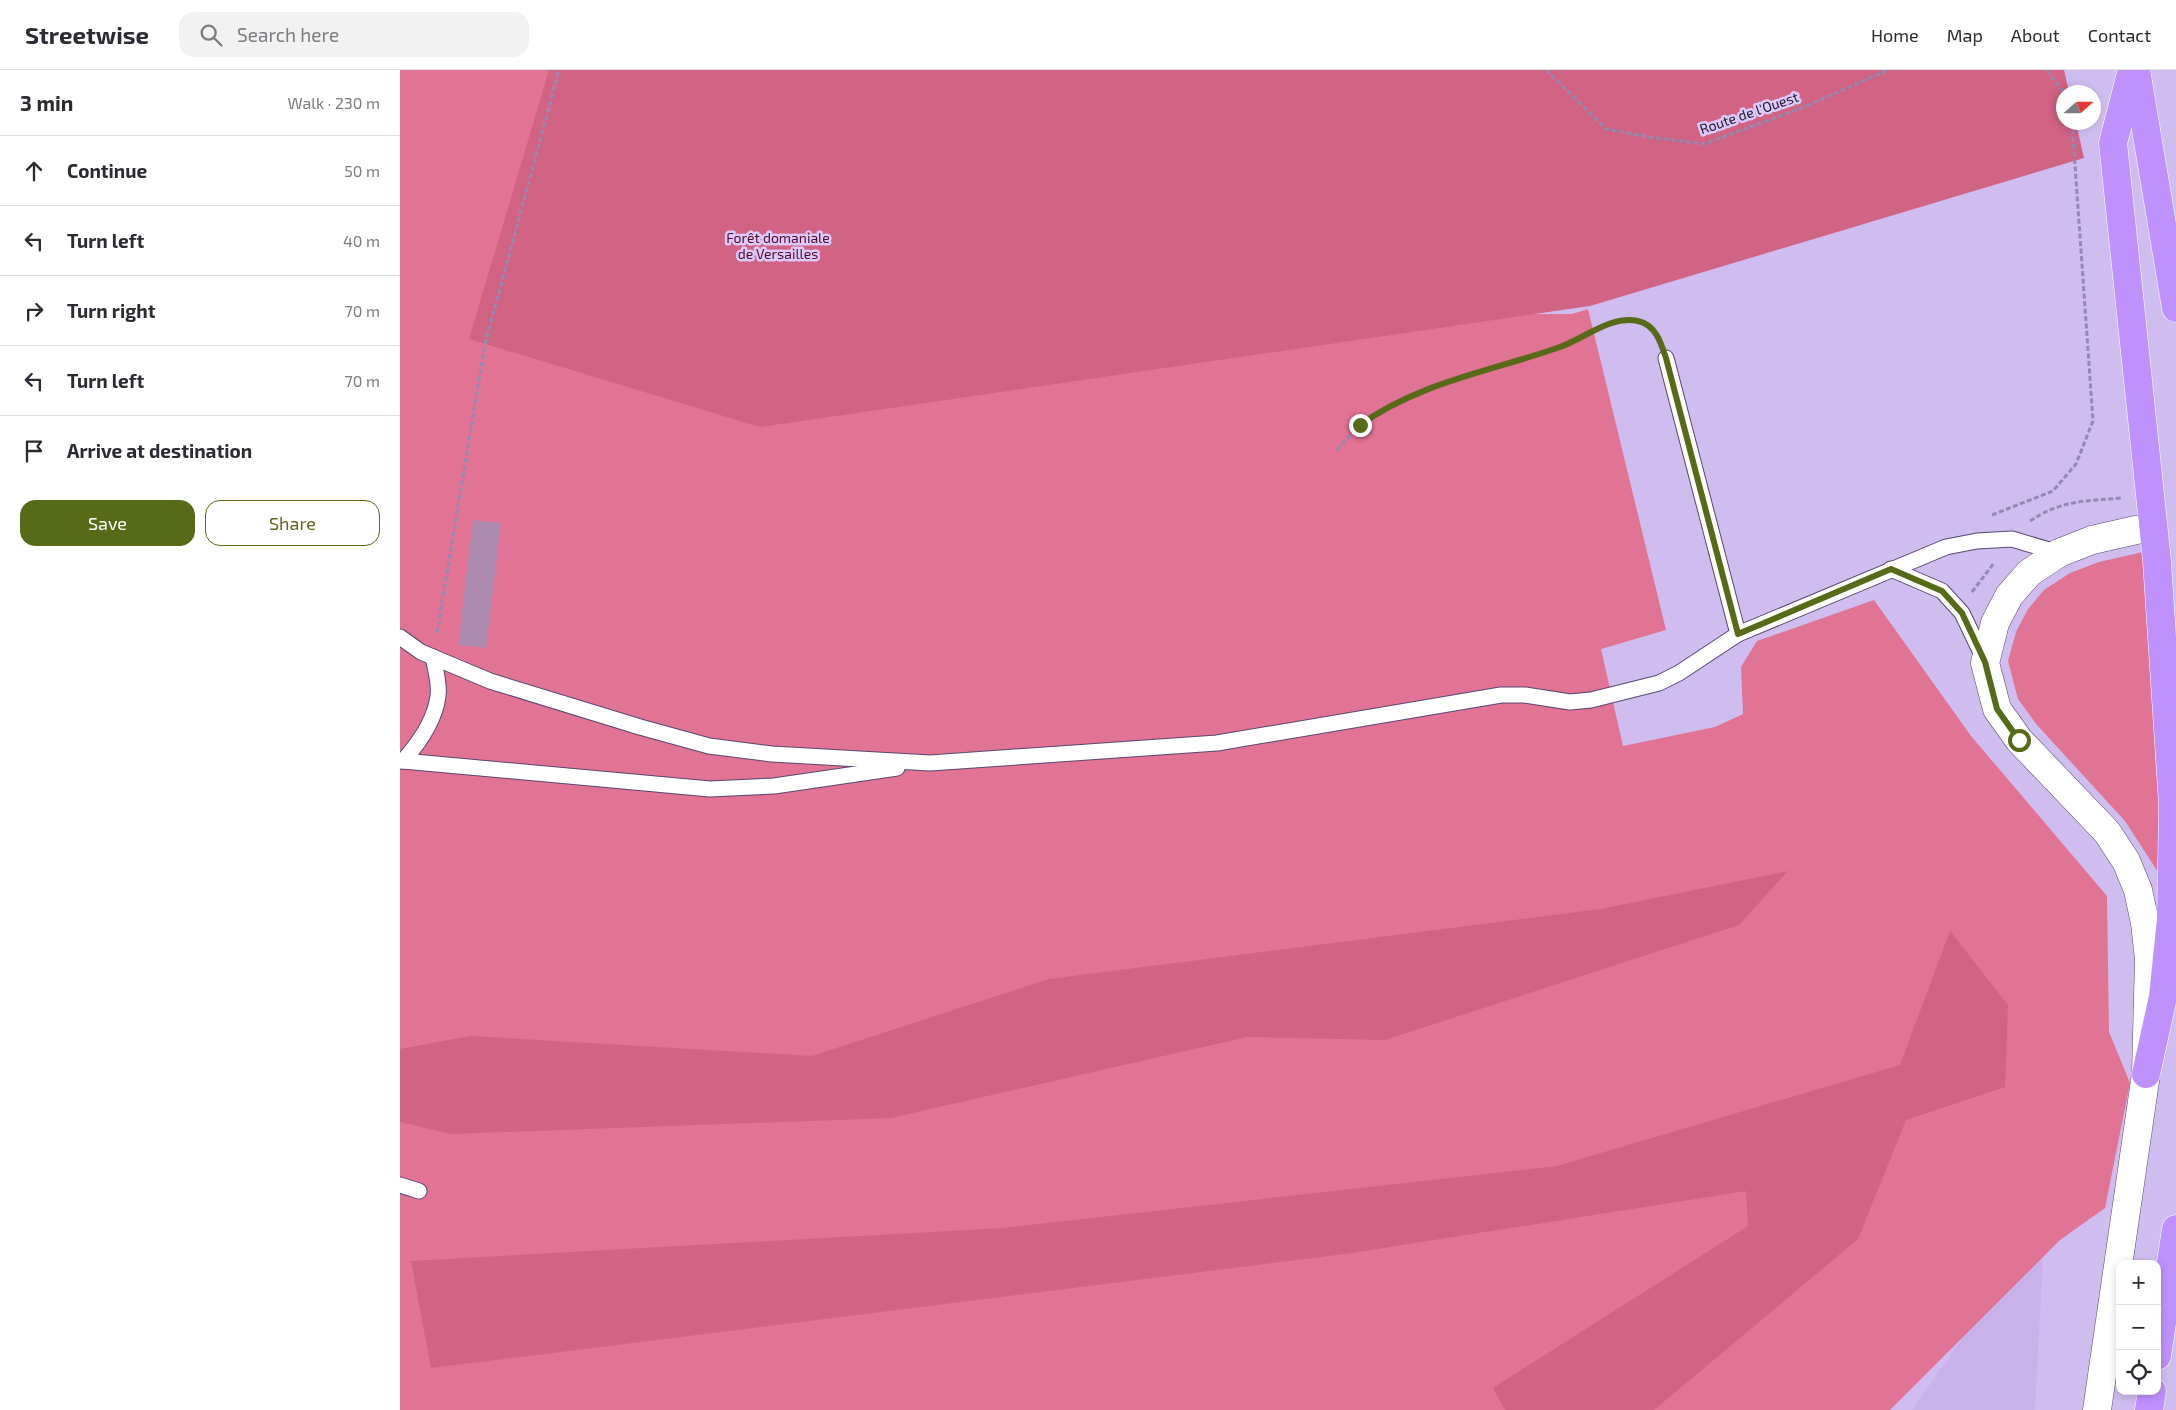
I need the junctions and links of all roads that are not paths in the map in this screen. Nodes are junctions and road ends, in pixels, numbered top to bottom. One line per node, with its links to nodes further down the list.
1 (2132, 70): 14 (highway)
2 (2136, 70): 3 (highway)
3 (2176, 308)
4 (1666, 358): 8 (lane)
5 (2136, 530): 6 (main road)
6 (2059, 553): 7 (lane); 11 (main road)
7 (1891, 569): 8 (lane); 11 (lane)
8 (1738, 634): 13 (lane)
9 (400, 637): 10 (lane)
10 (433, 656): 12 (lane); 13 (lane)
11 (1985, 662): 14 (main road)
12 (402, 761): 13 (lane)
13 (930, 763)
14 (2146, 1074): 20 (main road)
15 (400, 1185): 16 (lane)
16 (419, 1190)
17 (2176, 1230): 18 (highway)
18 (2158, 1350)
19 (2151, 1395): 21 (highway)
20 (2097, 1410)
21 (2149, 1410)

